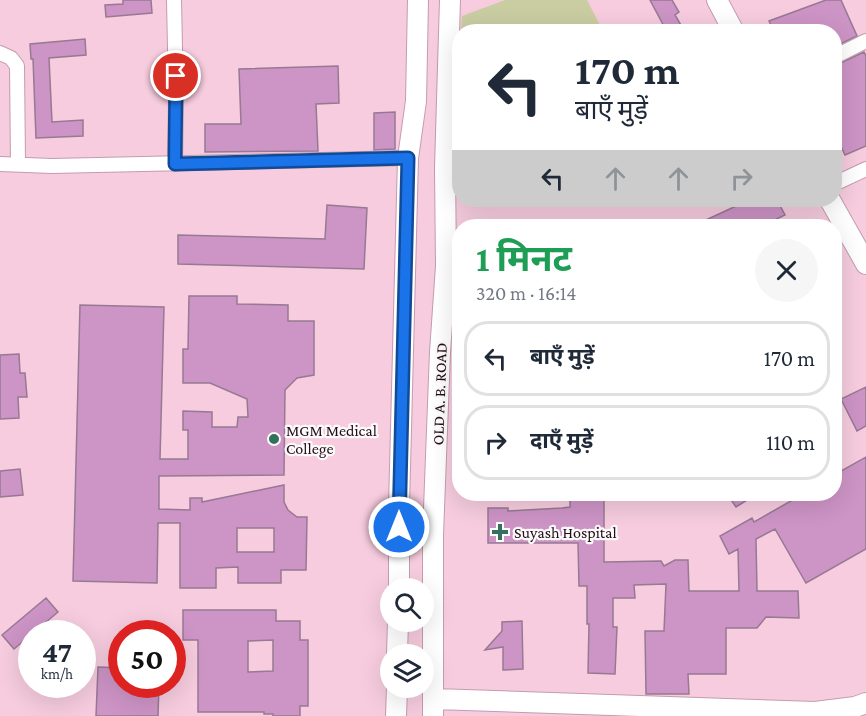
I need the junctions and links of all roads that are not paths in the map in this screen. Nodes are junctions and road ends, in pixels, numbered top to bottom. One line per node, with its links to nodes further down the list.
1 (174, 0): 12 (street)
2 (418, 0): 9 (main road)
3 (450, 0): 20 (main road, OLD A. B. ROAD)
4 (717, 0): 5 (main road)
5 (730, 24)
6 (866, 41): 8 (street)
7 (0, 53): 11 (street)
8 (842, 53)
9 (408, 158): 12 (street); 17 (main road)
10 (0, 164): 11 (street)
11 (18, 164): 12 (street)
12 (175, 164)
13 (866, 169): 14 (street)
14 (842, 180)
15 (842, 221): 16 (main road)
16 (866, 264)
17 (399, 578)
18 (397, 698): 21 (main road)
19 (866, 703): 20 (main road)
20 (434, 708)
21 (396, 716)

